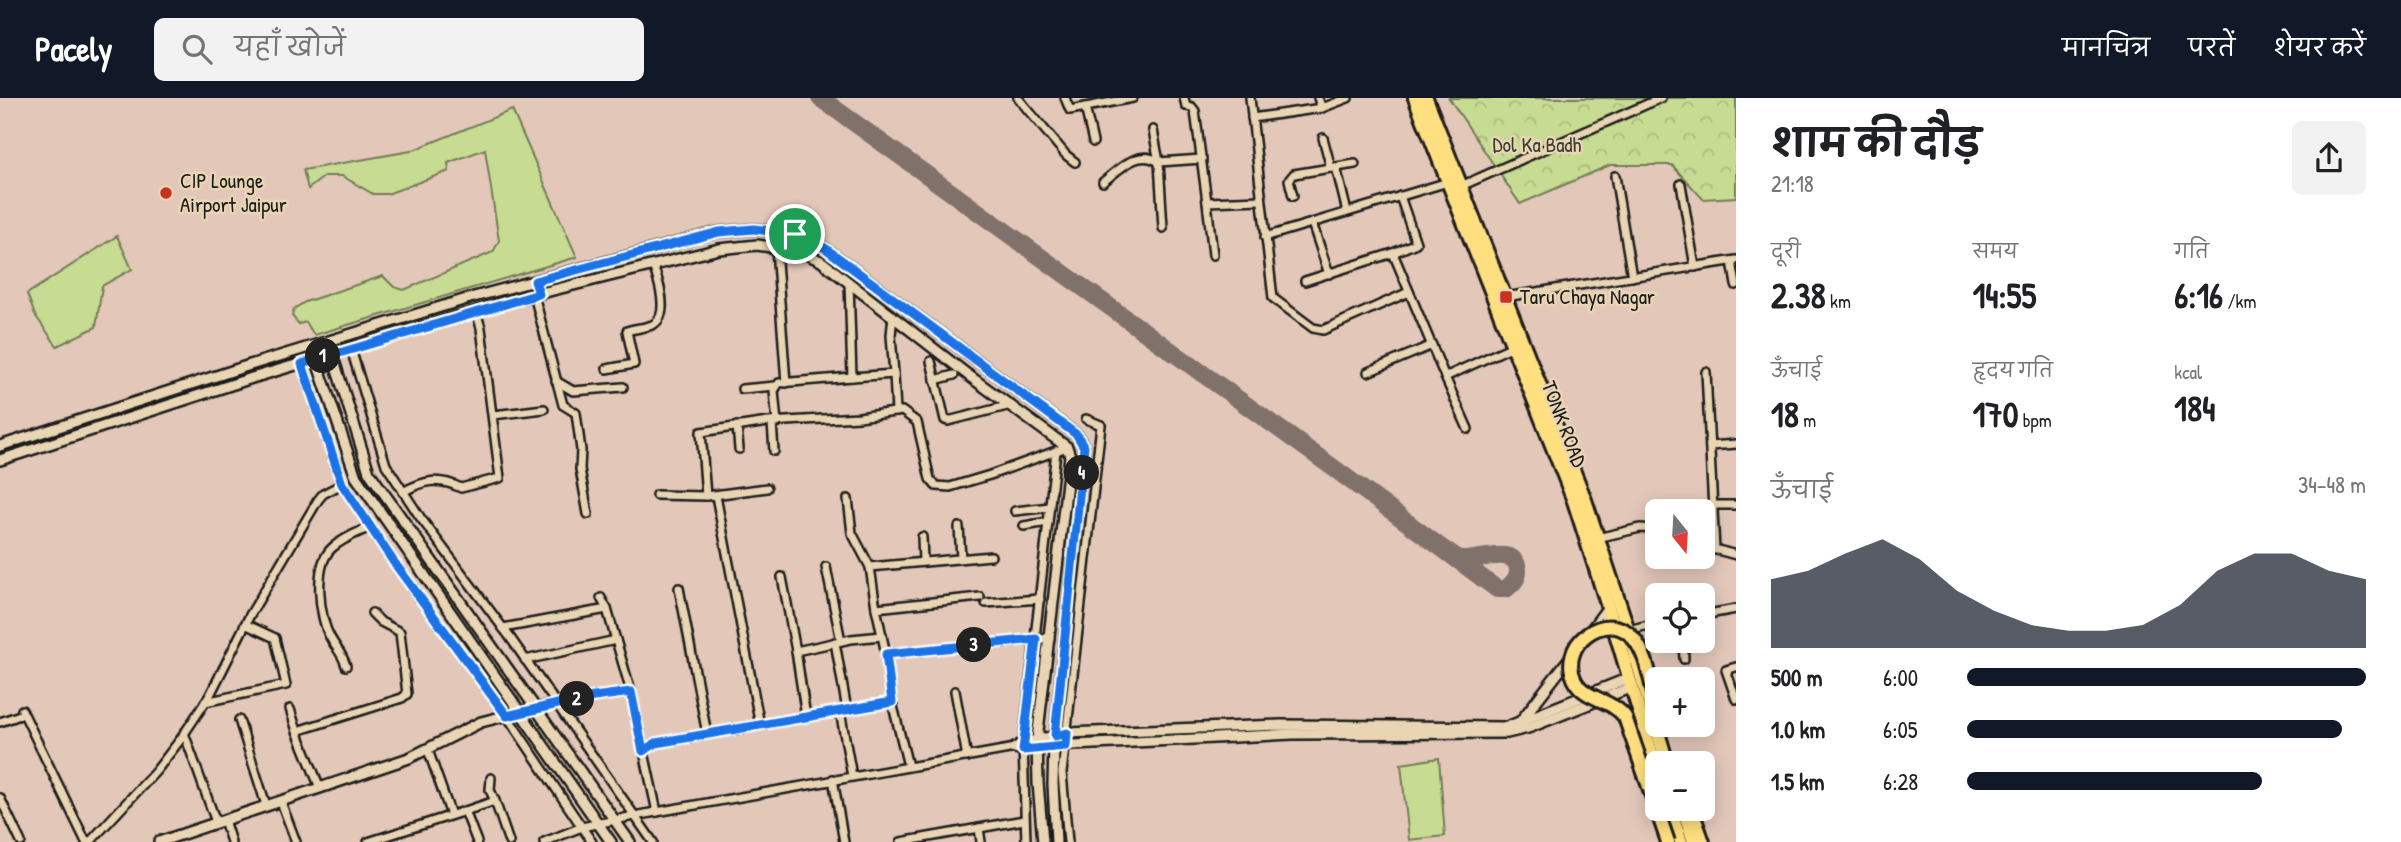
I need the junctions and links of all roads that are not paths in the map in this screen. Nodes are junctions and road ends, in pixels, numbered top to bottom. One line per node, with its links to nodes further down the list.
1 (1018, 98): 18 (street)
2 (1065, 98): 11 (street)
3 (1133, 98): 11 (street)
4 (1184, 98): 17 (street)
5 (1250, 98): 13 (street)
6 (1318, 98): 12 (street)
7 (1348, 98): 12 (street)
8 (1415, 98): 24 (main road, TONK ROAD)
9 (1426, 98): 26 (main road, TONK ROAD)
10 (1661, 98): 26 (street)
11 (1085, 107): 16 (street)
12 (1322, 108): 13 (street)
13 (1252, 118): 29 (street)
14 (1153, 130): 19 (street)
15 (1323, 138): 21 (street)
16 (1093, 142)
17 (1202, 159): 19 (street); 30 (street)
18 (1075, 162)
19 (1159, 162): 23 (street); 33 (street)
20 (1356, 164): 21 (street)
21 (1333, 168): 27 (street); 31 (street)
22 (1615, 176): 43 (street)
23 (1103, 181)
24 (1448, 182): 28 (street); 50 (main road, TONK ROAD)
25 (1681, 184): 41 (street)
26 (1461, 186): 50 (main road, TONK ROAD)
27 (1293, 196)
28 (1400, 196): 31 (street); 37 (street)
29 (1261, 200): 30 (street); 34 (street)
30 (1207, 202): 38 (street)
31 (1348, 212): 32 (street)
32 (1312, 223): 34 (street); 42 (street)
33 (1163, 228)
34 (1265, 237): 48 (street)
35 (776, 248): 40 (street); 46 (street); 69 (street)
36 (649, 251): 40 (street); 44 (street); 81 (street)
37 (1393, 253): 42 (street); 48 (street)
38 (1213, 255)
39 (1734, 260): 41 (street); 47 (street)
40 (653, 266): 49 (street); 60 (street)
41 (1695, 267): 43 (street)
42 (1329, 274): 45 (street)
43 (1632, 276): 50 (street)
44 (535, 281): 49 (street); 53 (street)
45 (1305, 281)
46 (849, 282): 52 (street); 65 (street)
47 (1736, 285)
48 (1409, 292): 54 (street)
49 (537, 294): 51 (street); 68 (street)
50 (1500, 298): 55 (main road, TONK ROAD); 109 (main road, TONK ROAD)
51 (476, 311): 56 (street); 76 (street)
52 (893, 316): 63 (street); 73 (street)
53 (318, 344): 57 (street); 83 (street)
54 (1432, 345): 61 (street); 66 (street)
55 (1513, 346): 66 (street); 121 (main road, TONK ROAD)
56 (351, 349): 57 (street); 92 (street)
57 (324, 356): 59 (street); 151 (street); 153 (street)
58 (932, 361): 67 (street)
59 (302, 364): 89 (street); 90 (street)
60 (607, 369)
61 (1368, 372)
62 (1706, 372): 84 (street)
63 (894, 374): 65 (street); 75 (street)
64 (954, 375): 67 (street)
65 (852, 377): 69 (street)
66 (1445, 377): 80 (street)
67 (935, 380): 73 (street)
68 (556, 381): 71 (street); 102 (street)
69 (786, 383): 70 (street)
70 (775, 386): 72 (street); 78 (street)
71 (623, 387)
72 (742, 390)
73 (1011, 405): 85 (street)
74 (544, 409): 76 (street)
75 (896, 412): 78 (street); 88 (street)
76 (493, 415): 92 (street)
77 (1086, 419): 163 (street)
78 (775, 423): 79 (street); 87 (street)
79 (737, 426): 86 (street); 94 (street)
80 (1468, 429)
81 (1077, 435): 85 (street); 165 (street)
82 (1736, 444): 84 (street)
83 (0, 446)
84 (1710, 446): 97 (street)
85 (1067, 447): 88 (street); 132 (street)
86 (740, 449)
87 (774, 451)
88 (1056, 451): 100 (street)
89 (0, 460)
90 (342, 484): 105 (street); 127 (street)
91 (767, 488): 95 (street)
92 (403, 492): 129 (street)
93 (656, 495): 94 (street)
94 (706, 496): 95 (street)
95 (716, 496): 160 (street)
96 (848, 499): 116 (street)
97 (1712, 499)
98 (1715, 505): 99 (street)
99 (1736, 505)
100 (1050, 507): 101 (street); 103 (street)
101 (1015, 511)
102 (588, 514)
103 (1048, 522): 104 (street); 120 (street)
104 (1024, 526)
105 (370, 527): 141 (street); 155 (street)
106 (959, 527): 113 (street)
107 (1645, 528): 109 (street)
108 (922, 537): 114 (street)
109 (1597, 538): 130 (main road, TONK ROAD)
110 (1715, 550): 112 (street)
111 (991, 556): 113 (street)
112 (1736, 557)
113 (961, 558): 114 (street)
114 (923, 561): 116 (street)
115 (826, 567): 135 (street)
116 (870, 568): 122 (street)
117 (782, 577): 136 (street)
118 (679, 588): 164 (street)
119 (601, 598): 123 (street)
120 (1040, 599): 122 (street); 133 (street)
121 (1608, 607): 144 (main road, TONK ROAD); 159 (street)
122 (876, 608): 131 (street)
123 (607, 609): 129 (street); 134 (street)
124 (1736, 610): 126 (street)
125 (372, 613): 161 (street)
126 (1715, 613)
127 (246, 624): 148 (street); 148 (street)
128 (1645, 626): 130 (street)
129 (503, 628): 140 (street)
130 (1628, 630): 172 (main road, TONK ROAD)
131 (882, 636): 135 (street); 138 (street)
132 (1050, 638): 133 (street); 166 (street)
133 (1036, 639): 138 (street); 168 (street)
134 (616, 640): 140 (street); 146 (street)
135 (838, 642): 136 (street); 154 (street)
136 (796, 651): 156 (street)
137 (1684, 653): 139 (street)
138 (886, 654): 149 (street)
139 (1684, 659)
140 (525, 660): 150 (street)
141 (346, 666)
142 (1645, 667): 216 (main road, bridge)
143 (1736, 667): 147 (street)
144 (1631, 683): 159 (street); 167 (street); 171 (main road, TONK ROAD)
145 (955, 691): 173 (street)
146 (631, 692): 150 (street); 170 (street)
147 (1736, 699)
148 (205, 702): 162 (street)
149 (892, 702): 154 (street); 174 (street)
150 (556, 704): 151 (street); 186 (street)
151 (536, 708): 153 (street); 188 (street)
152 (290, 709): 161 (street)
153 (521, 711): 155 (street); 193 (street)
154 (843, 711): 156 (street); 175 (street)
155 (507, 716): 169 (street); 194 (street)
156 (807, 717): 160 (street)
157 (239, 719): 182 (street)
158 (0, 722): 197 (street)
159 (1519, 723): 163 (street)
160 (760, 725): 164 (street)
161 (297, 731): 178 (street)
162 (184, 733): 187 (street); 197 (street)
163 (1067, 733): 165 (street); 167 (street)
164 (707, 734): 170 (street)
165 (1054, 741): 166 (street); 167 (street); 214 (street)
166 (1037, 744): 168 (street); 213 (street)
167 (1066, 746): 215 (street)
168 (1020, 747): 173 (street); 189 (street)
169 (428, 750): 178 (street); 185 (street)
170 (643, 751): 184 (street)
171 (1651, 751)
172 (1663, 751)
173 (967, 757): 174 (street)
174 (908, 766): 175 (street)
175 (852, 776): 177 (street)
176 (491, 778): 180 (street)
177 (833, 779): 184 (street); 209 (street)
178 (320, 788): 181 (street)
179 (0, 798): 196 (street)
180 (495, 801): 183 (street); 203 (street)
181 (281, 802): 182 (street); 200 (street)
182 (267, 806): 187 (street)
183 (465, 811): 185 (street); 202 (street)
184 (657, 812): 186 (street)
185 (451, 815): 201 (street)
186 (634, 816): 188 (street); 208 (street)
187 (220, 820): 198 (street); 199 (street)
188 (615, 820): 193 (street); 207 (street)
189 (1024, 820): 195 (street); 212 (street)
190 (1674, 821): 217 (main road)
191 (1687, 821): 218 (main road)
192 (1696, 821): 219 (main road)
193 (597, 823): 194 (street); 206 (street)
194 (582, 827): 204 (street); 205 (street)
195 (979, 828): 210 (street); 211 (street)
196 (19, 841)
197 (88, 842)
198 (159, 842)
199 (231, 842)
200 (296, 842)
201 (368, 842)
202 (477, 842)
203 (509, 842)
204 (544, 842)
205 (592, 842)
206 (611, 842)
207 (630, 842)
208 (653, 842)
209 (844, 842)
210 (901, 842)
211 (981, 842)
212 (1026, 842)
213 (1043, 842)
214 (1056, 842)
215 (1068, 842)
216 (1668, 842)
217 (1681, 842)
218 (1694, 842)
219 (1703, 842)

